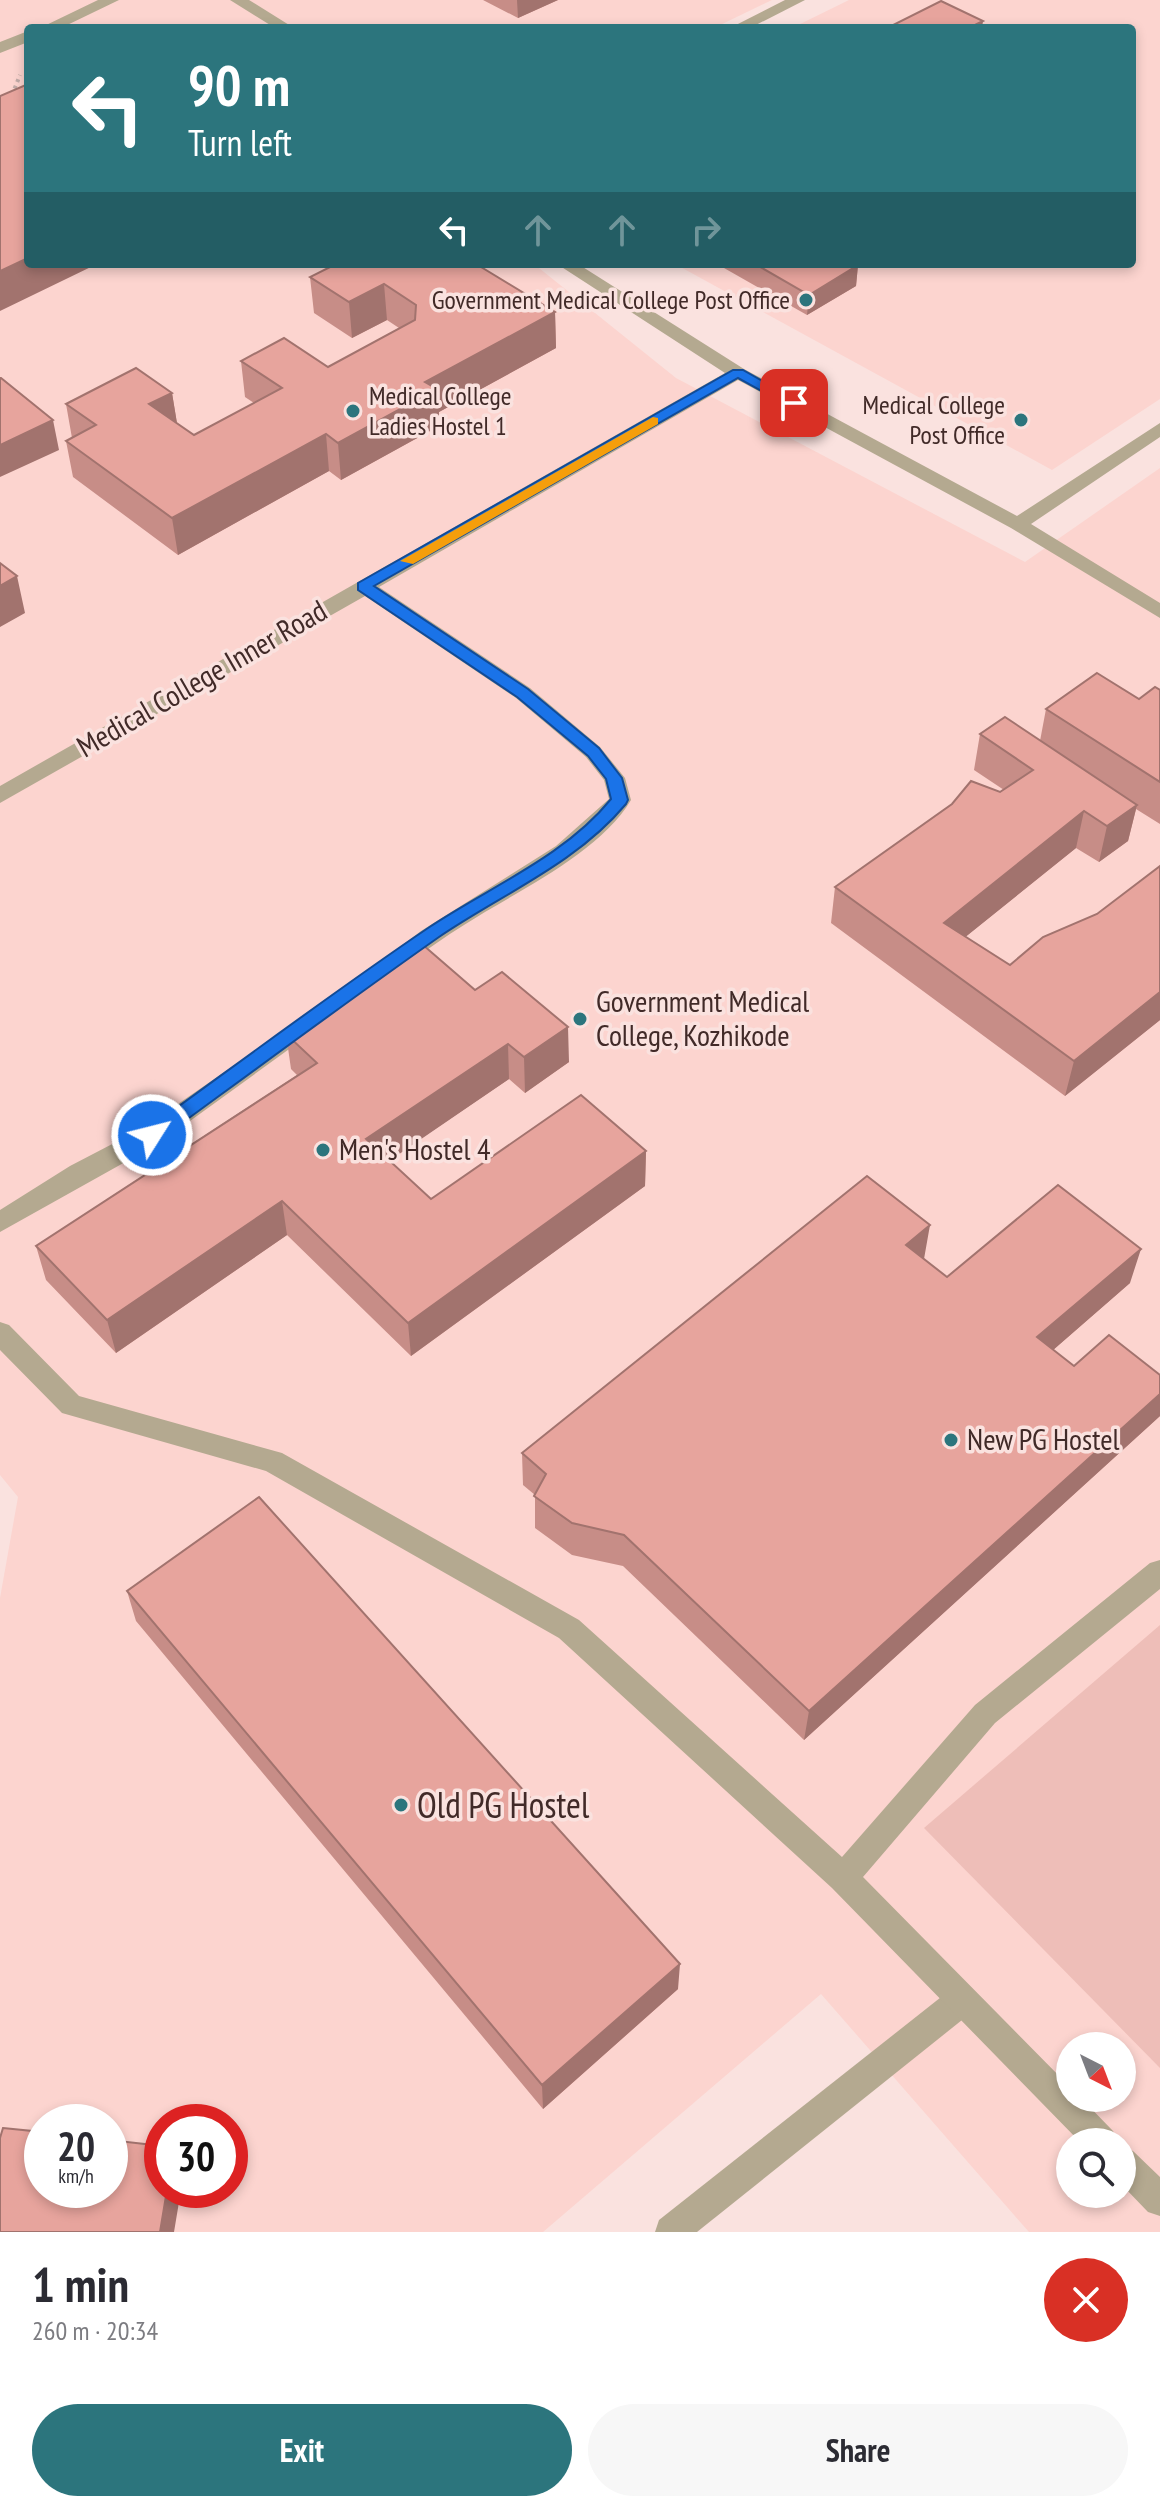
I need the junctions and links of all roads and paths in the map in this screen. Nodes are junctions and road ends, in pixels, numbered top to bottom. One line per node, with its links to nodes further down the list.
1 (111, 0): 4 (street)
2 (238, 0): 5 (street)
3 (797, 0): 6 (street)
4 (57, 24)
5 (279, 24)
6 (746, 24)
7 (24, 38): 8 (street)
8 (0, 48)
9 (23, 66): 10 (path)
10 (8, 104)
11 (572, 268): 12 (street)
12 (738, 373): 14 (street); 15 (street, Medical College Inner Road)
13 (1160, 429): 14 (street)
14 (1018, 524): 16 (street)
15 (364, 586): 17 (street, Medical College Inner Road); 18 (street)
16 (1160, 612)
17 (5, 788)
18 (0, 1222)
19 (0, 1333): 21 (street)
20 (1160, 1572): 21 (street)
21 (843, 1878): 22 (street)
22 (961, 2001): 23 (street); 26 (street)
23 (1088, 2128)
24 (1136, 2176): 25 (street)
25 (1160, 2200)
26 (671, 2232)

